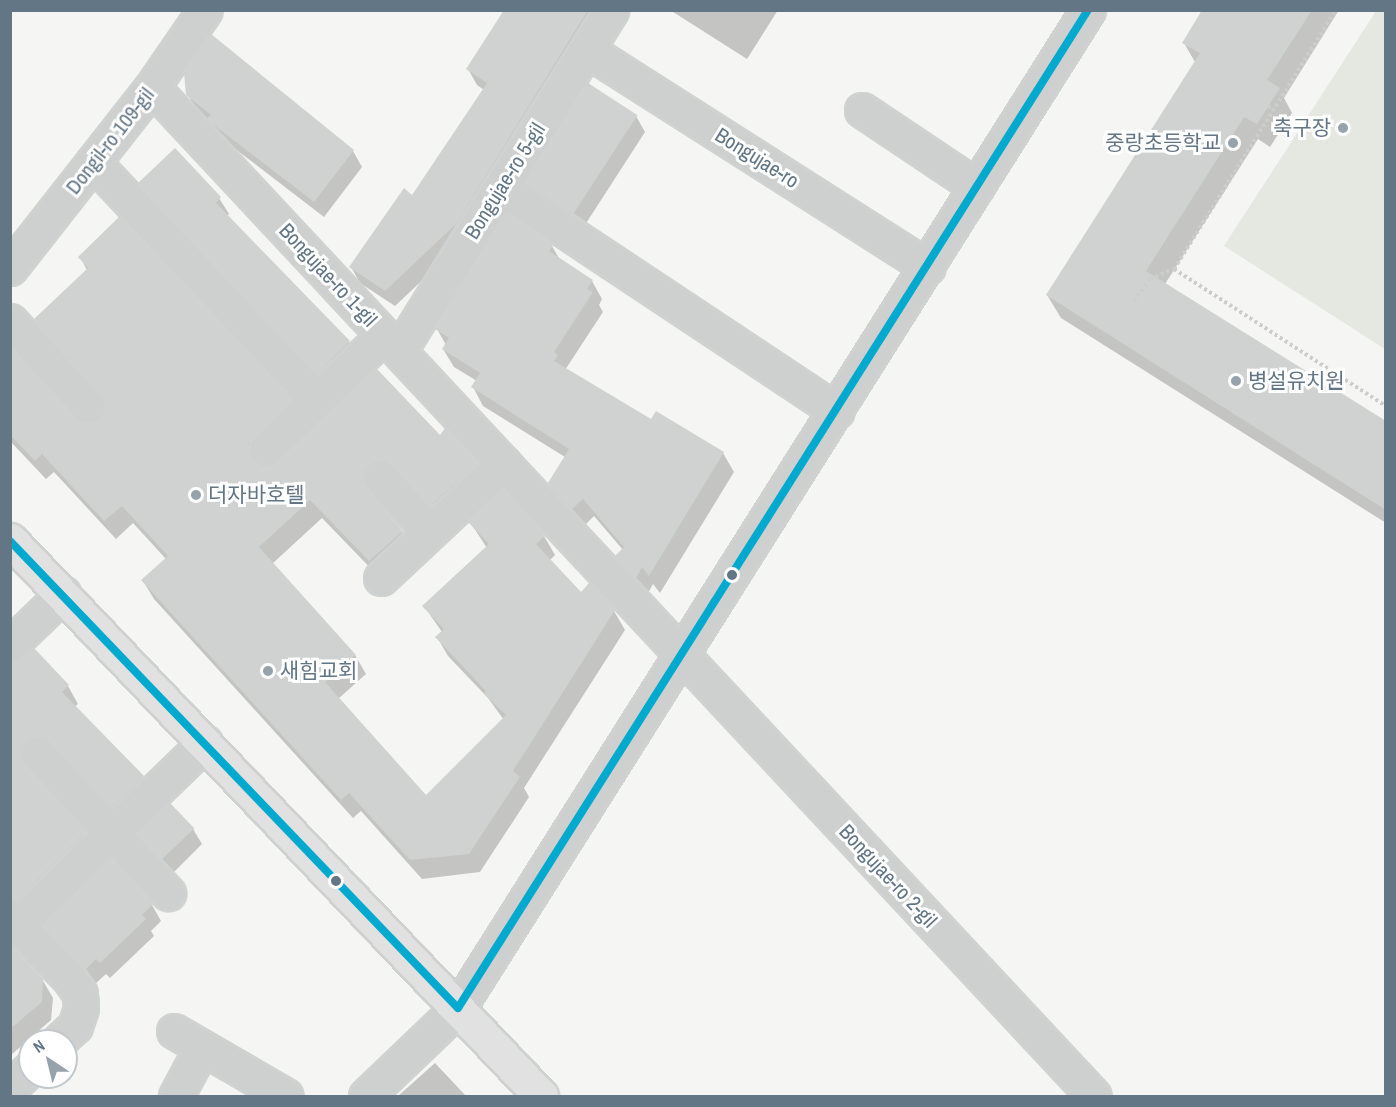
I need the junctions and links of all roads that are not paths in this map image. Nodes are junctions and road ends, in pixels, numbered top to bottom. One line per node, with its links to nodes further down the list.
1 (205, 10): 5 (street, Dongil-ro 109-gil)
2 (612, 10): 4 (street, Bongujae-ro 5-gil)
3 (1088, 10): 8 (street)
4 (587, 50): 9 (street, Bongujae-ro 5-gil); 10 (street, Bongujae-ro)
5 (152, 87): 7 (street, Dongil-ro 109-gil); 13 (street, Bongujae-ro 1-gil)
6 (862, 110): 8 (street)
7 (93, 162): 11 (street, Dongil-ro 109-gil); 14 (street)
8 (977, 187): 10 (street)
9 (501, 188): 13 (street, Bongujae-ro 5-gil); 16 (street)
10 (928, 267): 16 (street)
11 (10, 268)
12 (10, 321): 15 (street)
13 (392, 343): 14 (street, Bongujae-ro 5-gil); 18 (street, Bongujae-ro 1-gil)
14 (317, 400): 17 (street, Bongujae-ro 5-gil)
15 (88, 406)
16 (837, 411): 25 (street)
17 (266, 449)
18 (504, 463): 20 (street); 25 (street, Bongujae-ro 1-gil)
19 (380, 477): 20 (street)
20 (430, 532): 22 (street)
21 (10, 540): 23 (main road)
22 (381, 578)
23 (63, 594): 24 (street); 26 (main road)
24 (10, 645)
25 (683, 656): 31 (street); 39 (street, Bongujae-ro 2-gil)
26 (205, 743): 28 (street); 31 (main road)
27 (37, 753): 28 (street)
28 (113, 833): 29 (street); 30 (street)
29 (168, 893)
30 (14, 922): 32 (street)
31 (458, 1008): 37 (street); 38 (main road)
32 (72, 1029)
33 (174, 1030): 34 (street)
34 (202, 1047): 35 (street); 36 (street)
35 (176, 1096)
36 (286, 1096)
37 (366, 1096)
38 (541, 1096)
39 (1094, 1096)

